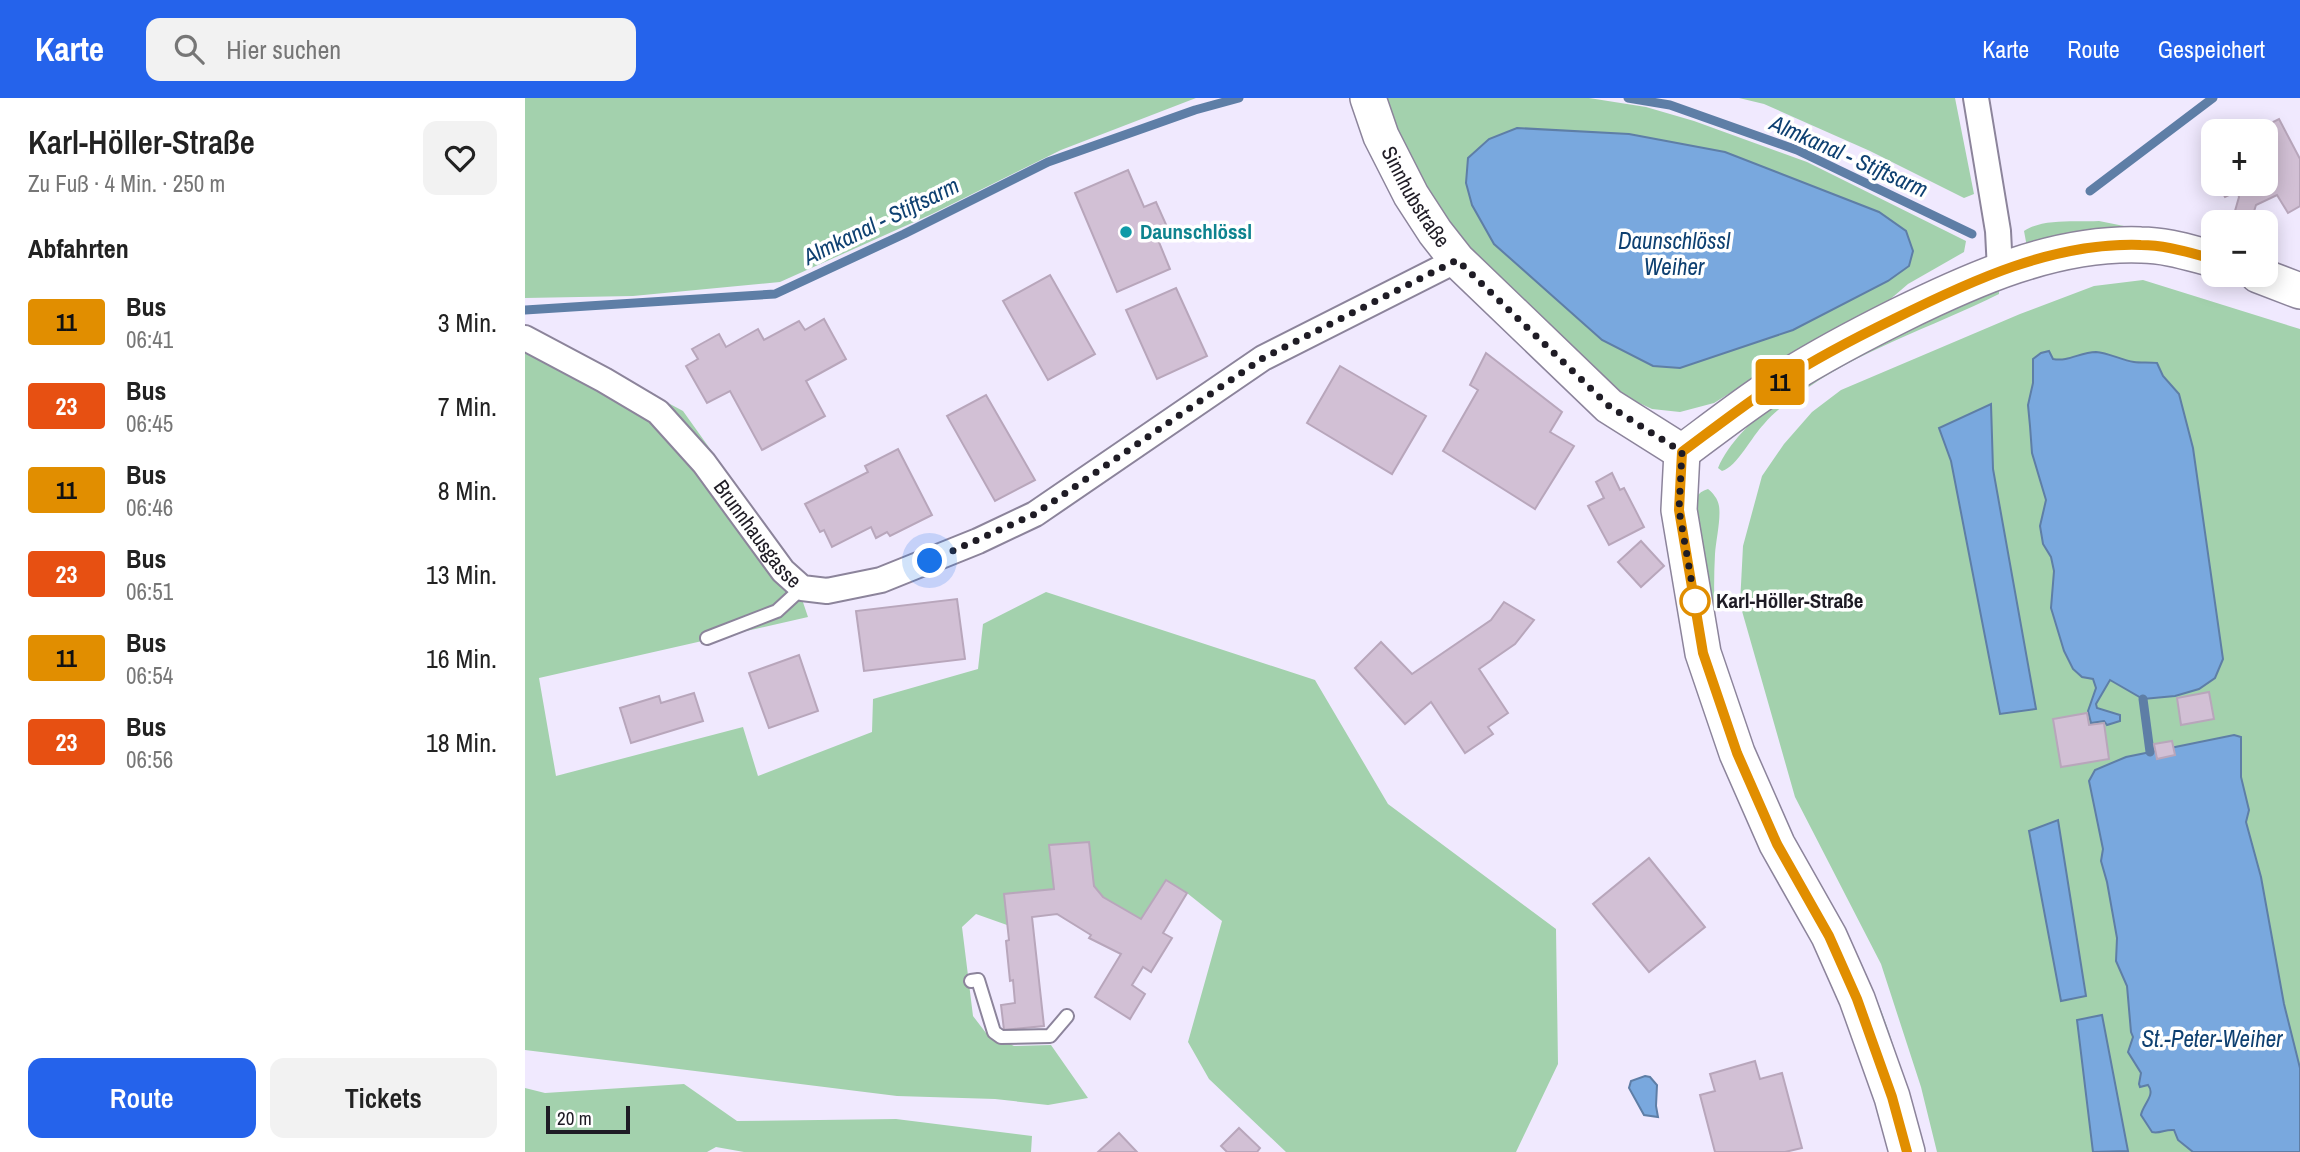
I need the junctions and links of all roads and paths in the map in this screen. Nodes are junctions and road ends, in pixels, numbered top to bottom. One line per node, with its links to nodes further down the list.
1 (1368, 98): 4 (street, Sinnhubstraße)
2 (1976, 98): 5 (street)
3 (2201, 256): 5 (street)
4 (1457, 260): 9 (street, Sinnhubstraße); 10 (street, Brunnhausgasse)
5 (2000, 270): 9 (street)
6 (2278, 283): 7 (street)
7 (2300, 291)
8 (525, 338): 10 (street, Brunnhausgasse)
9 (1682, 452): 14 (street)
10 (802, 588): 11 (lane)
11 (707, 638)
12 (971, 981): 13 (lane)
13 (1067, 1016)
14 (1907, 1152)

